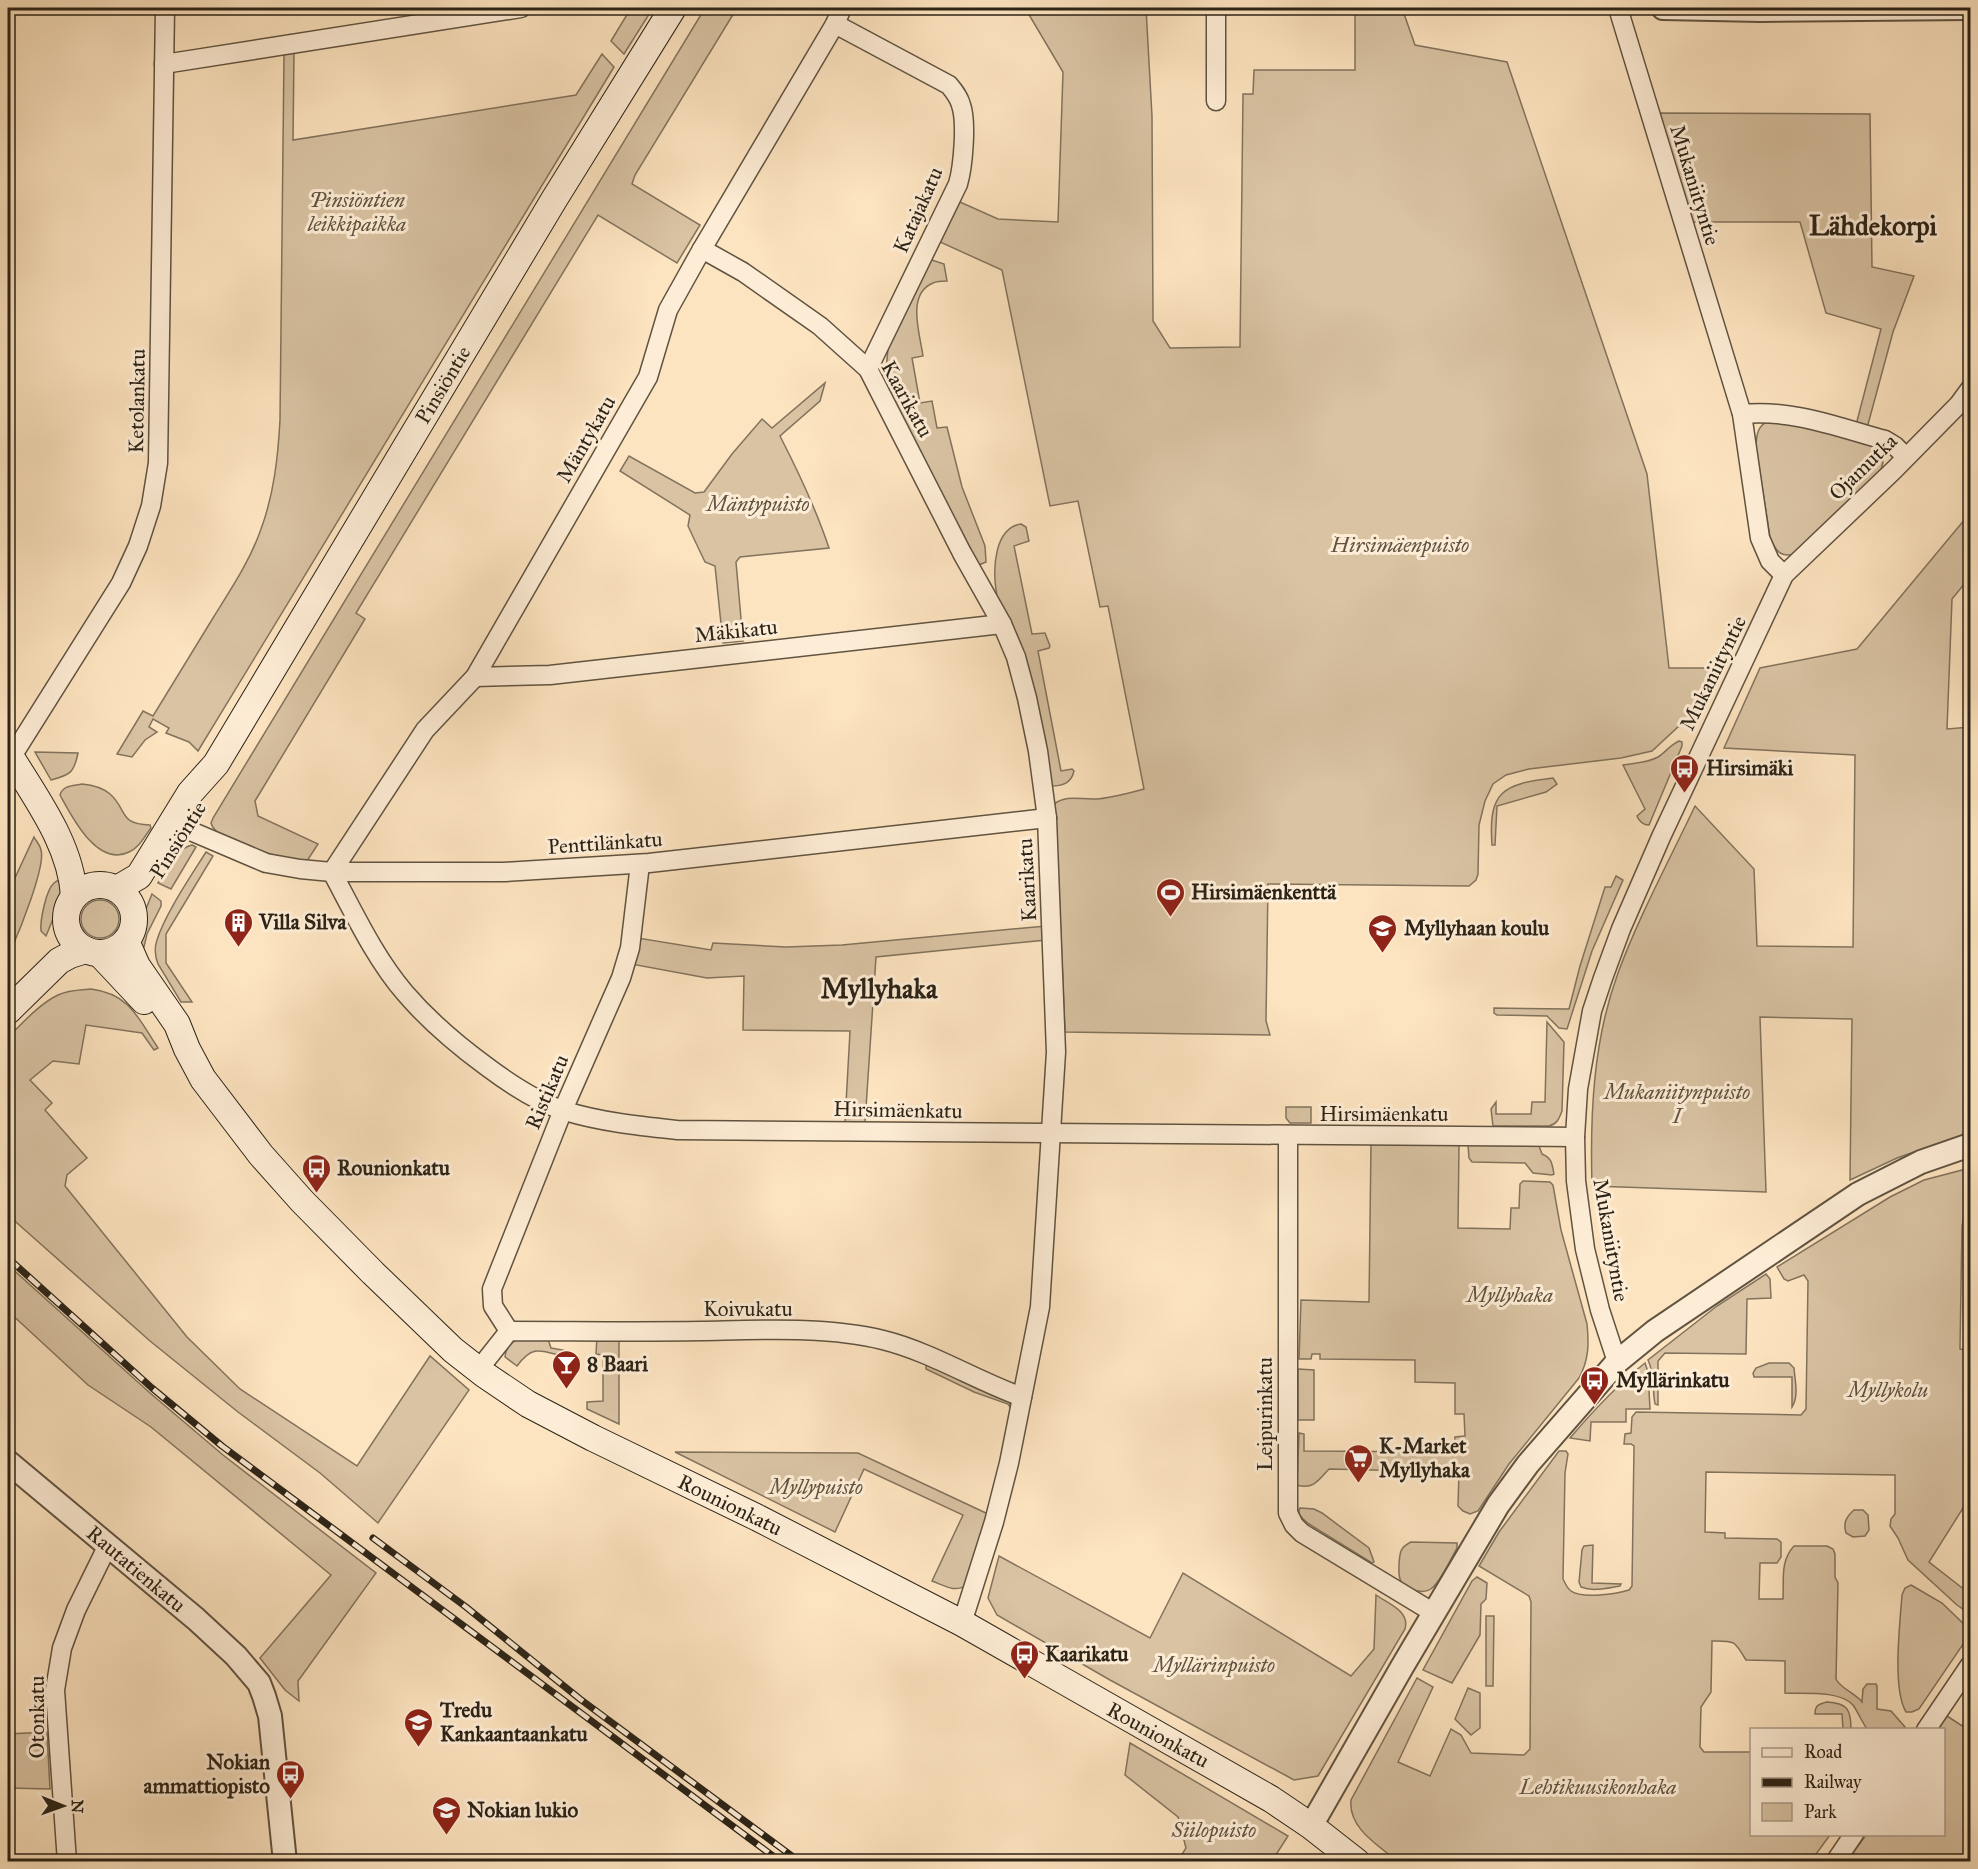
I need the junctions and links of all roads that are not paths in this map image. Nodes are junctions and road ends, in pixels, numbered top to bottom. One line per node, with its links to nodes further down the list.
1 (165, 8): 9 (street, Ketolankatu)
2 (520, 8): 9 (street)
3 (673, 8): 21 (main road, Pinsiöntie)
4 (1216, 8): 10 (street)
5 (1618, 8): 14 (street, Mukaniityntie)
6 (1663, 8): 7 (street)
7 (1971, 8)
8 (838, 16): 11 (street, Mäntykatu); 12 (street, Katajakatu)
9 (164, 64): 19 (street, Ketolankatu)
10 (1216, 101)
11 (702, 249): 12 (street, Kaarikatu); 18 (street, Mäntykatu)
12 (868, 369): 17 (street, Kaarikatu)
13 (1971, 389): 15 (street, Ojamutka)
14 (1742, 414): 15 (street); 16 (street, Mukaniityntie)
15 (1906, 457): 16 (street, Ojamutka)
16 (1784, 575): 36 (street, Mukaniityntie)
17 (1002, 624): 18 (street, Mäkikatu); 20 (street, Kaarikatu)
18 (475, 677): 24 (street, Mäntykatu)
19 (9, 755): 22 (main road)
20 (1047, 818): 23 (street, Penttilänkatu); 34 (street, Kaarikatu)
21 (180, 825): 24 (street, Penttilänkatu); 25 (main road, Pinsiöntie); 27 (main road, Pinsiöntie)
22 (60, 840): 25 (main road); 26 (main road)
23 (640, 864): 24 (street, Penttilänkatu); 33 (street, Ristikatu)
24 (332, 872): 33 (street, Hirsimäenkatu)
25 (110, 887): 26 (main road); 27 (main road)
26 (69, 906): 29 (main road); 30 (main road)
27 (134, 914): 28 (main road)
28 (126, 940): 29 (main road); 32 (main road, Rounionkatu)
29 (93, 952): 31 (main road); 32 (main road, Rounionkatu)
30 (8, 996)
31 (8, 1011)
32 (187, 1049): 40 (main road, Rounionkatu)
33 (563, 1110): 34 (street, Hirsimäenkatu); 38 (street, Ristikatu)
34 (1052, 1134): 35 (street, Hirsimäenkatu); 41 (street, Kaarikatu)
35 (1288, 1135): 36 (street, Hirsimäenkatu); 44 (street, Leipurinkatu)
36 (1575, 1137): 39 (street, Mukaniityntie)
37 (1971, 1145): 39 (street)
38 (509, 1331): 40 (street); 41 (street, Koivukatu)
39 (1617, 1362): 44 (street)
40 (479, 1369): 45 (main road, Rounionkatu)
41 (1022, 1397): 45 (street, Kaarikatu)
42 (8, 1462): 43 (street, Rautatienkatu)
43 (108, 1545): 50 (street, Otonkatu); 51 (street, Rautatienkatu)
44 (1434, 1613): 48 (street)
45 (962, 1623): 48 (main road, Rounionkatu)
46 (1971, 1665): 47 (street)
47 (1927, 1728)
48 (1311, 1826): 52 (main road, Rounionkatu)
49 (1853, 1836): 53 (street)
50 (67, 1862)
51 (285, 1862)
52 (1357, 1862)
53 (1835, 1862)

